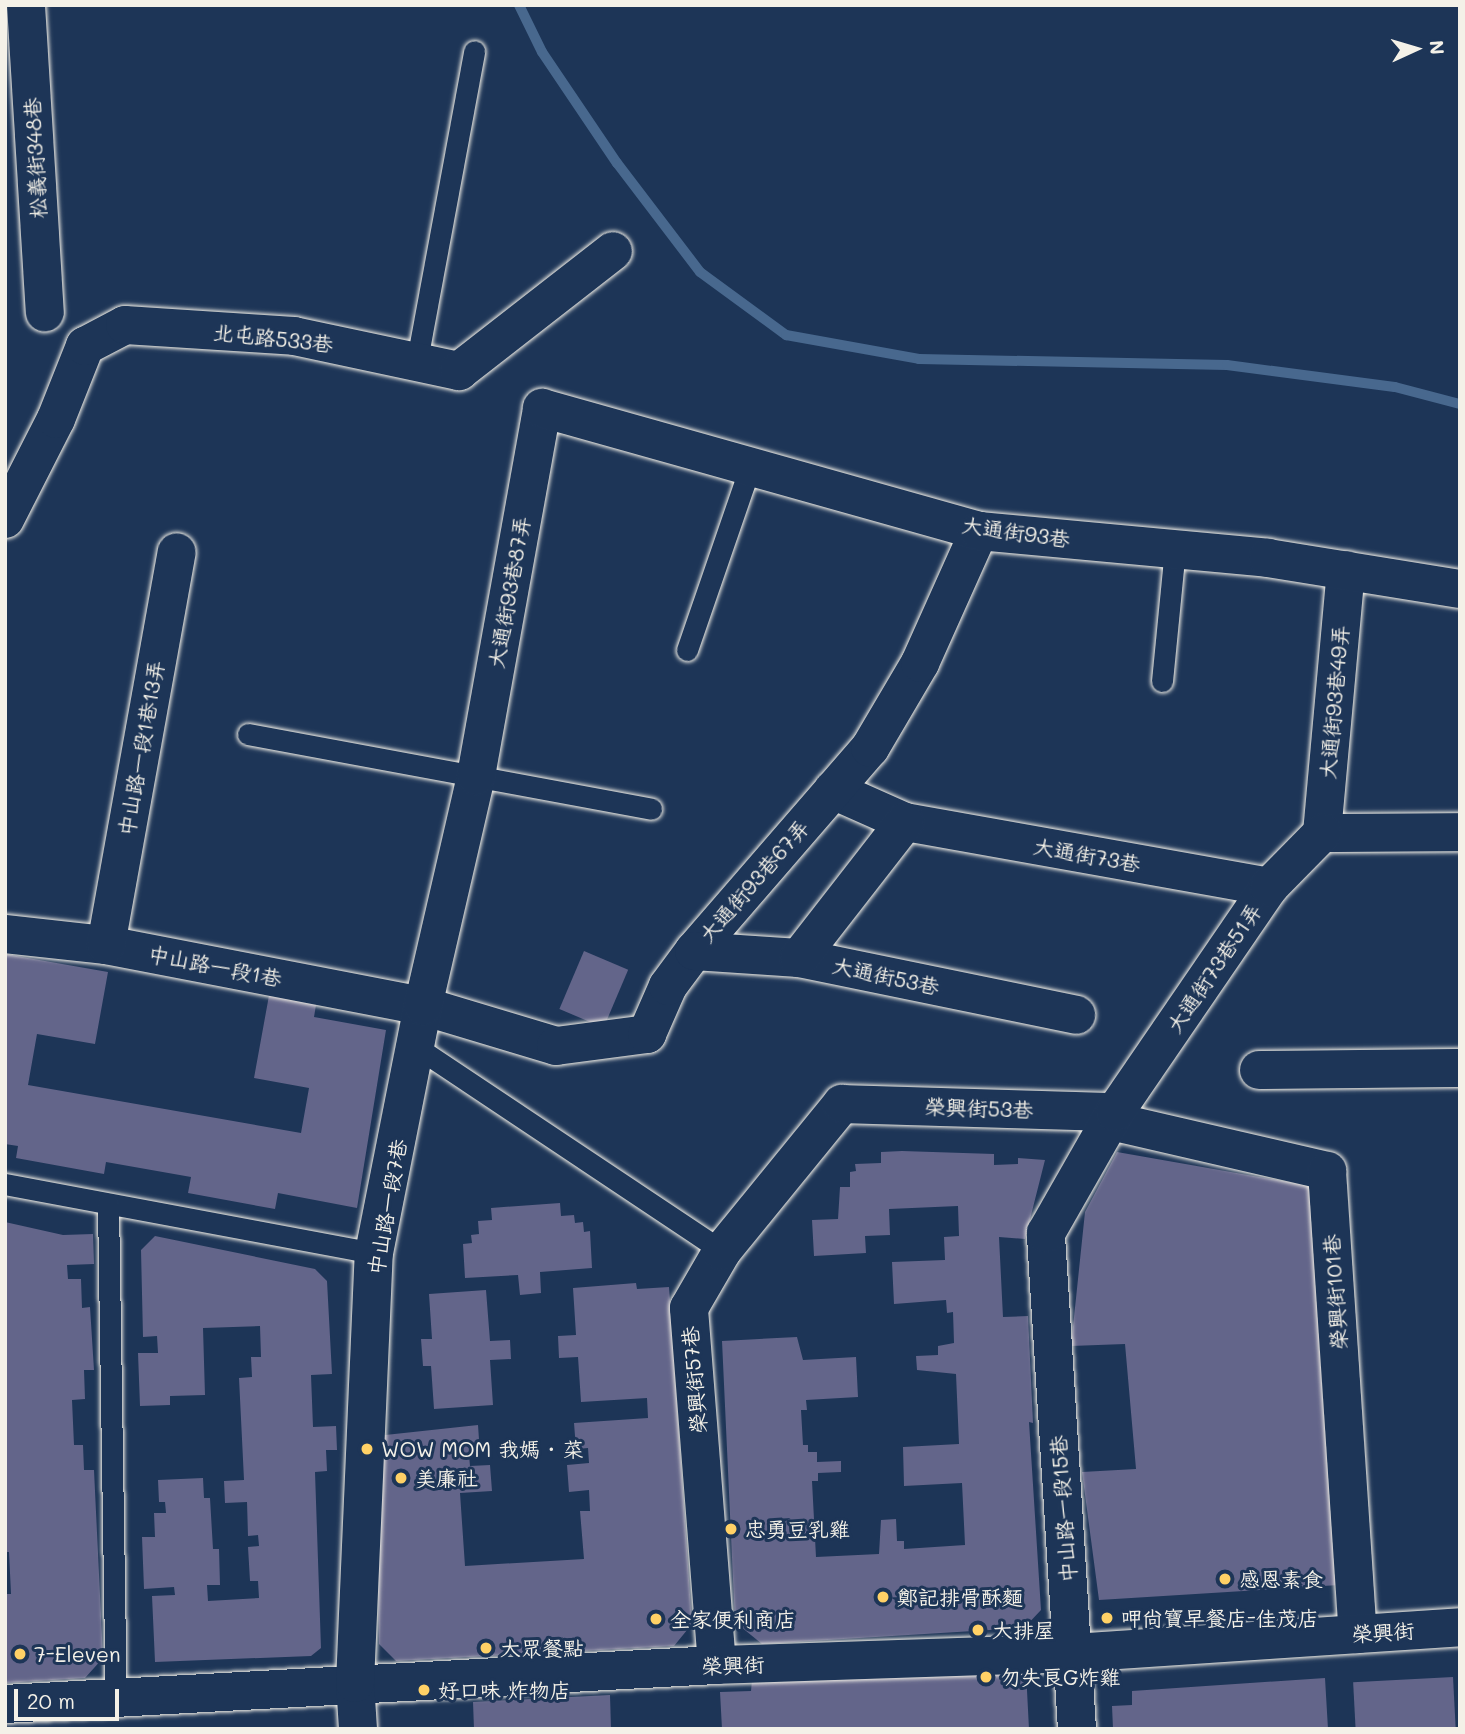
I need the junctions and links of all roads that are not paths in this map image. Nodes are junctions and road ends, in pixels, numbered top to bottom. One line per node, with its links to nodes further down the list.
1 (26, 5): 4 (street, 松義街348巷)
2 (474, 51): 5 (lane)
3 (613, 251): 5 (street, 北屯路533巷)
4 (44, 312)
5 (417, 360): 8 (street, 北屯路533巷)
6 (542, 408): 7 (street, 大通街93巷); 17 (street, 大通街93巷87弄)
7 (750, 467): 9 (street, 大通街93巷); 14 (lane)
8 (5, 519)
9 (978, 531): 10 (street, 大通街93巷); 18 (street, 大通街93巷67弄)
10 (1175, 549): 12 (street, 大通街93巷); 15 (lane)
11 (177, 552): 25 (street, 中山路一段1巷13弄)
12 (1346, 570): 13 (street, 大通街93巷); 22 (street, 大通街93巷49弄)
13 (1460, 589)
14 (687, 650)
15 (1162, 681)
16 (248, 734): 17 (lane)
17 (476, 776): 19 (lane); 28 (street, 中山路一段7巷)
18 (833, 790): 20 (street, 大通街73巷); 26 (street, 大通街93巷67弄)
19 (651, 809)
20 (905, 822): 23 (street, 大通街73巷); 27 (street)
21 (1460, 832): 22 (street)
22 (1322, 833): 23 (street, 大通街73巷51弄)
23 (1269, 887): 34 (street, 大通街73巷51弄)
24 (5, 934): 25 (street, 中山路一段1巷)
25 (106, 945): 28 (street, 中山路一段1巷)
26 (694, 951): 27 (street, 大通街53巷); 28 (street, 大通街93巷67弄)
27 (799, 958): 29 (street, 大通街53巷)
28 (423, 1006): 30 (street, 中山路一段7巷)
29 (1076, 1015)
30 (418, 1048): 37 (lane); 38 (street, 中山路一段7巷)
31 (1460, 1068): 32 (street)
32 (1259, 1070)
33 (842, 1104): 34 (street, 榮興街53巷); 37 (street, 榮興街57巷)
34 (1113, 1116): 39 (street, 大通街73巷51弄); 41 (street, 榮興街101巷)
35 (5, 1184): 36 (lane)
36 (108, 1204): 38 (lane); 45 (lane)
37 (722, 1251): 43 (street, 榮興街57巷)
38 (374, 1254): 44 (street, 中山路一段7巷)
39 (1048, 1289): 42 (street, 中山路一段15巷)
40 (1460, 1627): 41 (street, 榮興街)
41 (1358, 1634): 42 (street, 榮興街)
42 (1073, 1653): 43 (street, 榮興街); 48 (street, 中山路一段15巷)
43 (717, 1665): 44 (street, 榮興街)
44 (355, 1683): 45 (street, 榮興街); 47 (street, 中山路一段7巷)
45 (116, 1697): 46 (street, 榮興街)
46 (5, 1704)
47 (358, 1729)
48 (1076, 1729)

